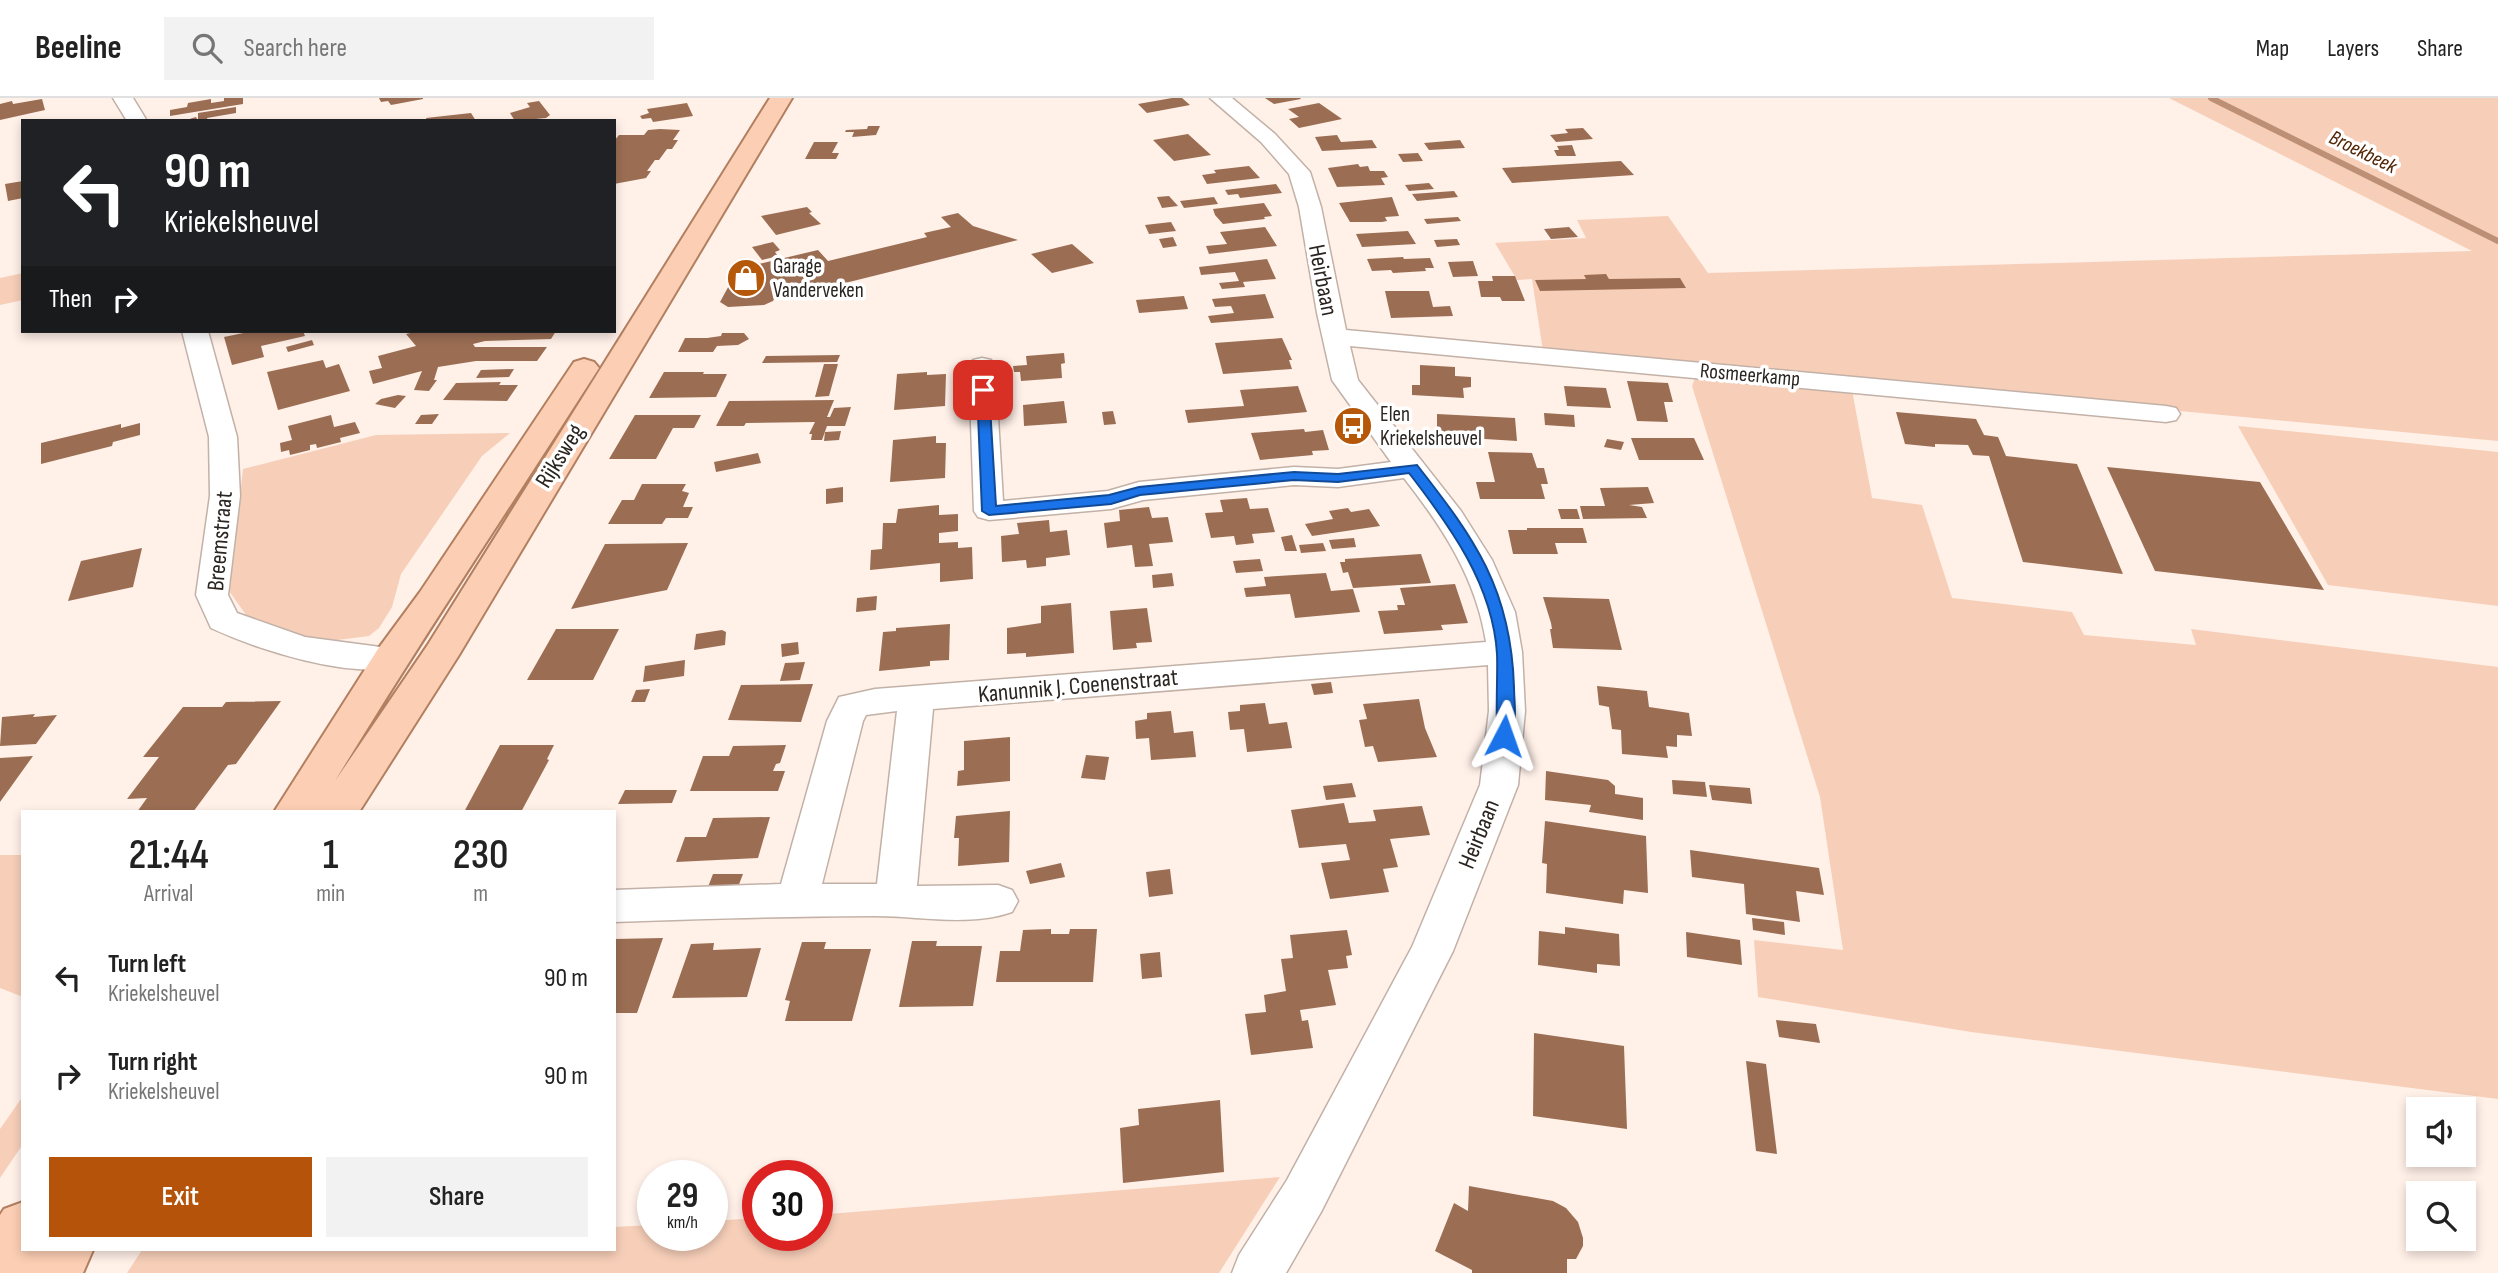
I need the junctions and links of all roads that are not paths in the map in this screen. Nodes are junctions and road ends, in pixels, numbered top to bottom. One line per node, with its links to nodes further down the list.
1 (123, 98): 5 (street)
2 (760, 98): 6 (main road)
3 (781, 98): 17 (main road, Rijksweg)
4 (1220, 98): 9 (street, Heirbaan)
5 (136, 119)
6 (658, 254)
7 (196, 333): 14 (street, Breemstraat)
8 (607, 333): 14 (main road, Rijksweg)
9 (1334, 337): 11 (street, Rosmeerkamp); 12 (street, Heirbaan)
10 (982, 366): 12 (street)
11 (2166, 414)
12 (1412, 468): 13 (street, Heirbaan)
13 (1505, 652): 15 (street, Kanunnik J. Coenenstraat); 26 (street, Heirbaan)
14 (391, 658): 16 (main road, Rijksweg)
15 (916, 699): 18 (street, Kanunnik J. Coenenstraat); 19 (street)
16 (296, 810)
17 (338, 810)
18 (797, 900): 19 (street); 21 (street)
19 (895, 900): 20 (street)
20 (998, 901)
21 (616, 906)
22 (21, 1231): 24 (main road)
23 (65, 1251): 25 (main road)
24 (0, 1263)
25 (51, 1273)
26 (1257, 1273)

